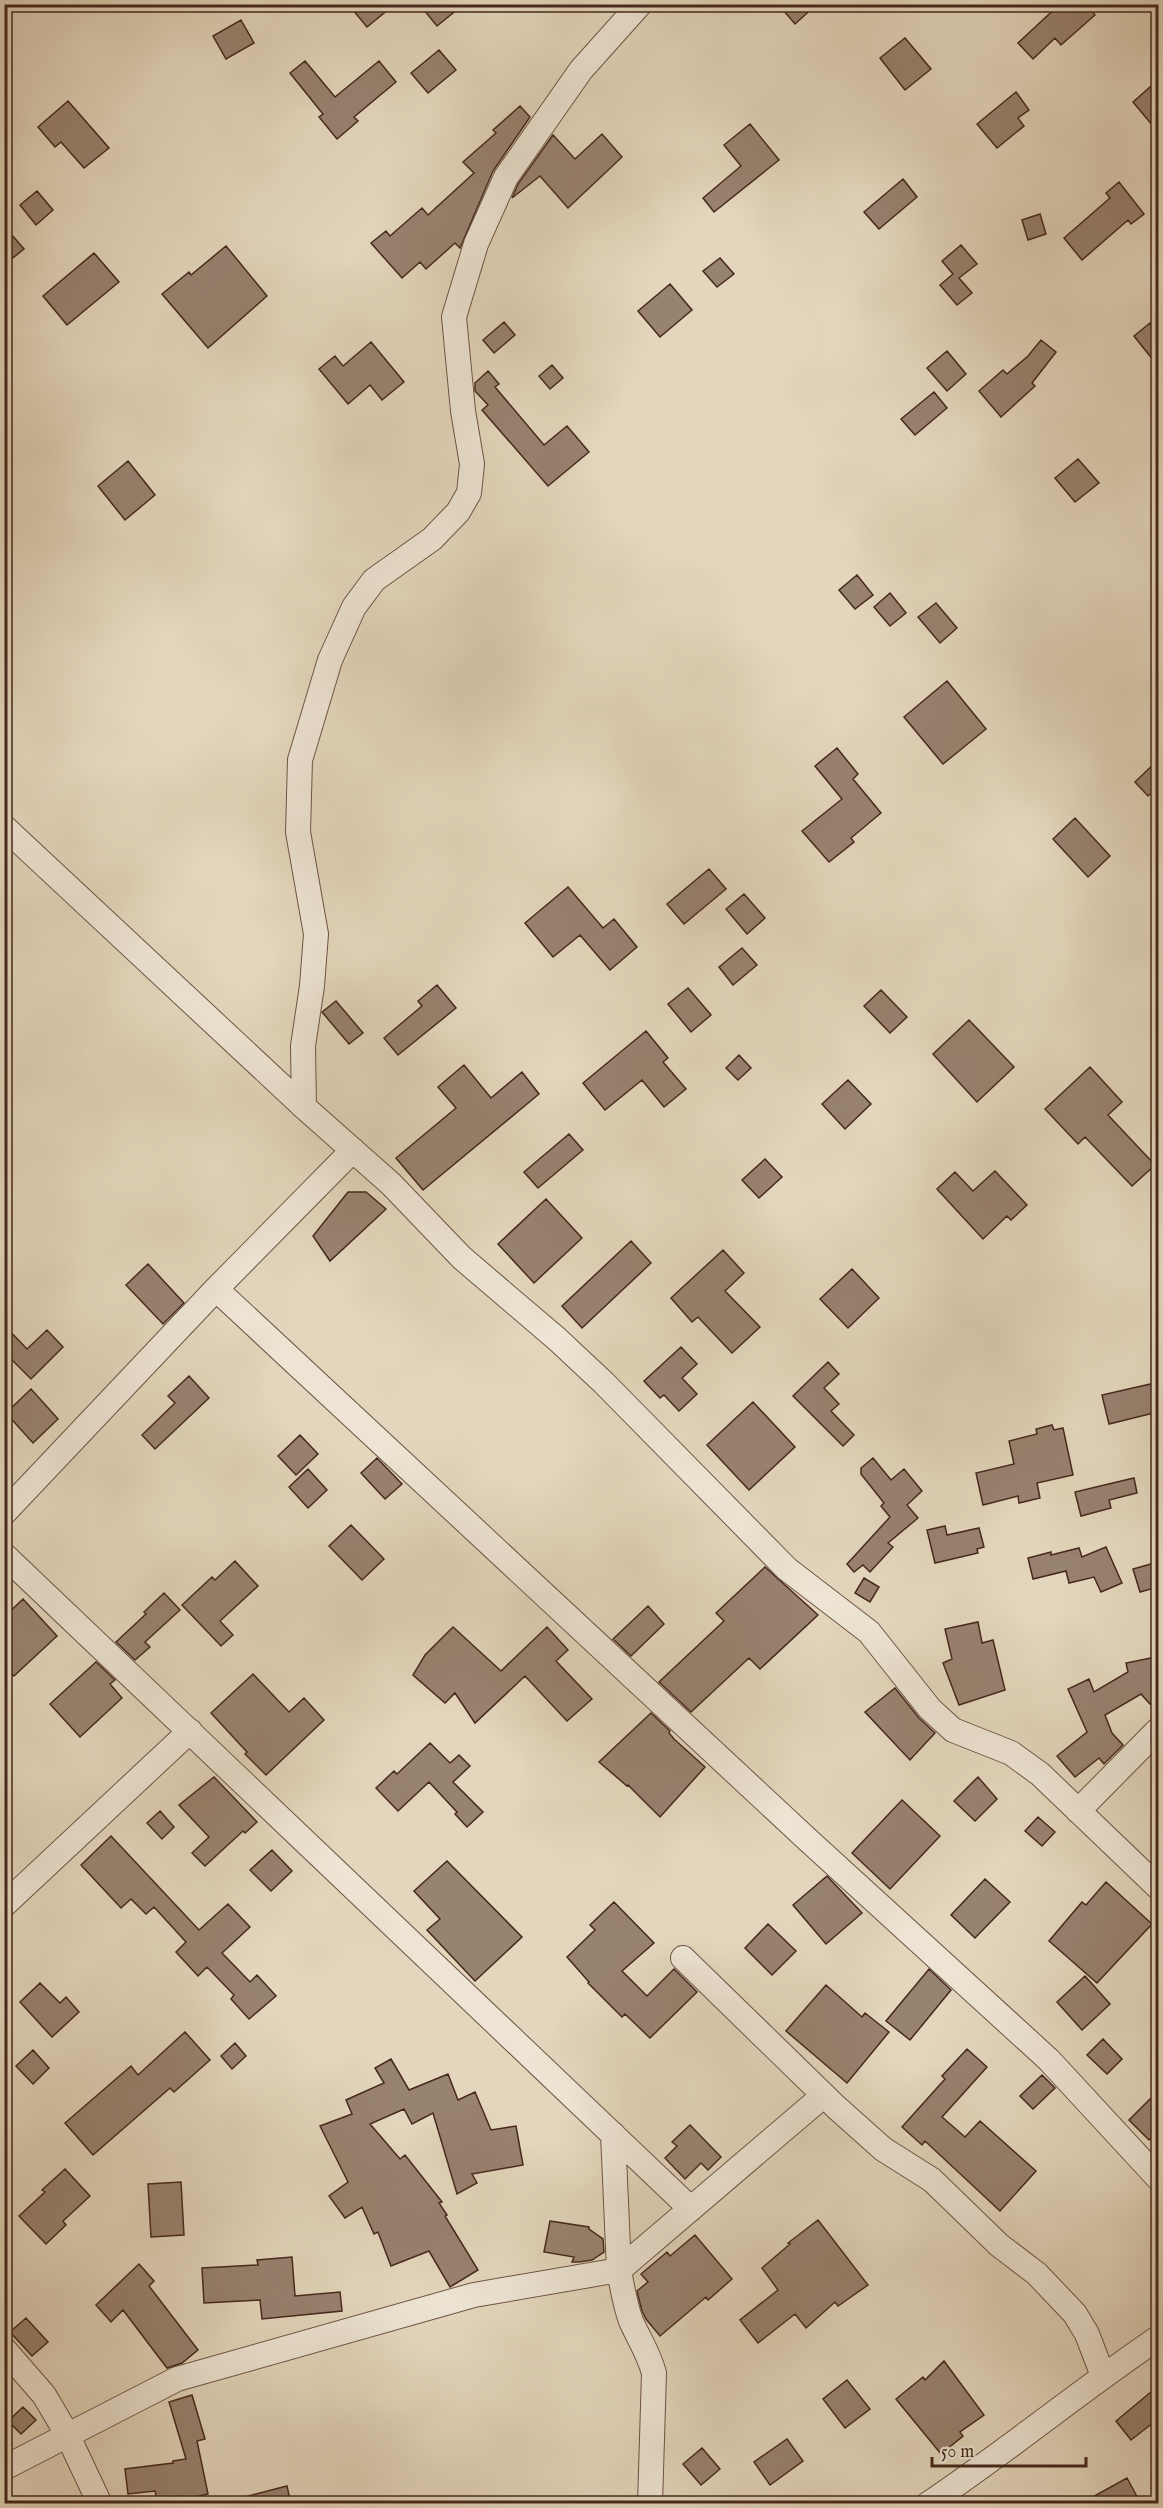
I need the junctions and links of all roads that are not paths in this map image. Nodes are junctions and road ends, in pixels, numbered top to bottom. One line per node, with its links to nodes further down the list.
1 (640, 4): 3 (street)
2 (4, 827): 3 (street)
3 (304, 1107): 4 (street)
4 (353, 1150): 5 (street); 10 (street)
5 (216, 1289): 6 (street); 16 (street)
6 (4, 1513)
7 (4, 1555): 9 (street)
8 (1158, 1730): 10 (street)
9 (190, 1731): 12 (street); 15 (street)
10 (1078, 1811): 11 (street)
11 (1158, 1887)
12 (4, 1905)
13 (683, 1958): 14 (street)
14 (824, 2096): 17 (street); 21 (street)
15 (613, 2134): 17 (street); 18 (street)
16 (1158, 2178)
17 (691, 2209): 18 (street)
18 (619, 2270): 22 (street); 25 (street)
19 (1158, 2338): 21 (street)
20 (4, 2349): 22 (street)
21 (1103, 2376): 26 (street)
22 (67, 2434): 23 (street); 24 (street)
23 (4, 2468)
24 (100, 2504)
25 (650, 2504)
26 (928, 2504)

